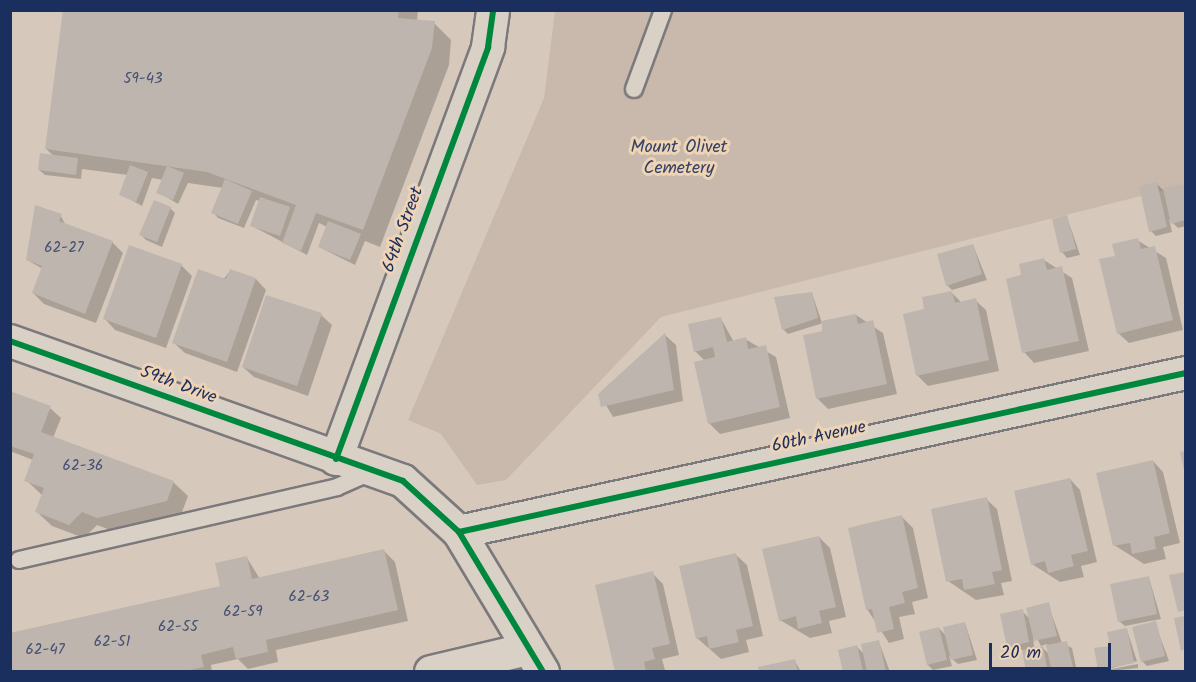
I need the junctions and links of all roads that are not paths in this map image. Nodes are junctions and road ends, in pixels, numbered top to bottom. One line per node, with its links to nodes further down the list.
1 (493, 10): 6 (street, 64th Street)
2 (663, 10): 3 (lane)
3 (634, 89)
4 (10, 341): 6 (street, 59th Drive)
5 (1185, 373): 8 (street, 60th Avenue)
6 (336, 459): 7 (street, 59th Drive)
7 (374, 471): 8 (street, 59th Drive); 9 (lane)
8 (459, 532): 10 (street, 59th Drive)
9 (19, 560)
10 (536, 660): 11 (street)
11 (431, 672)

